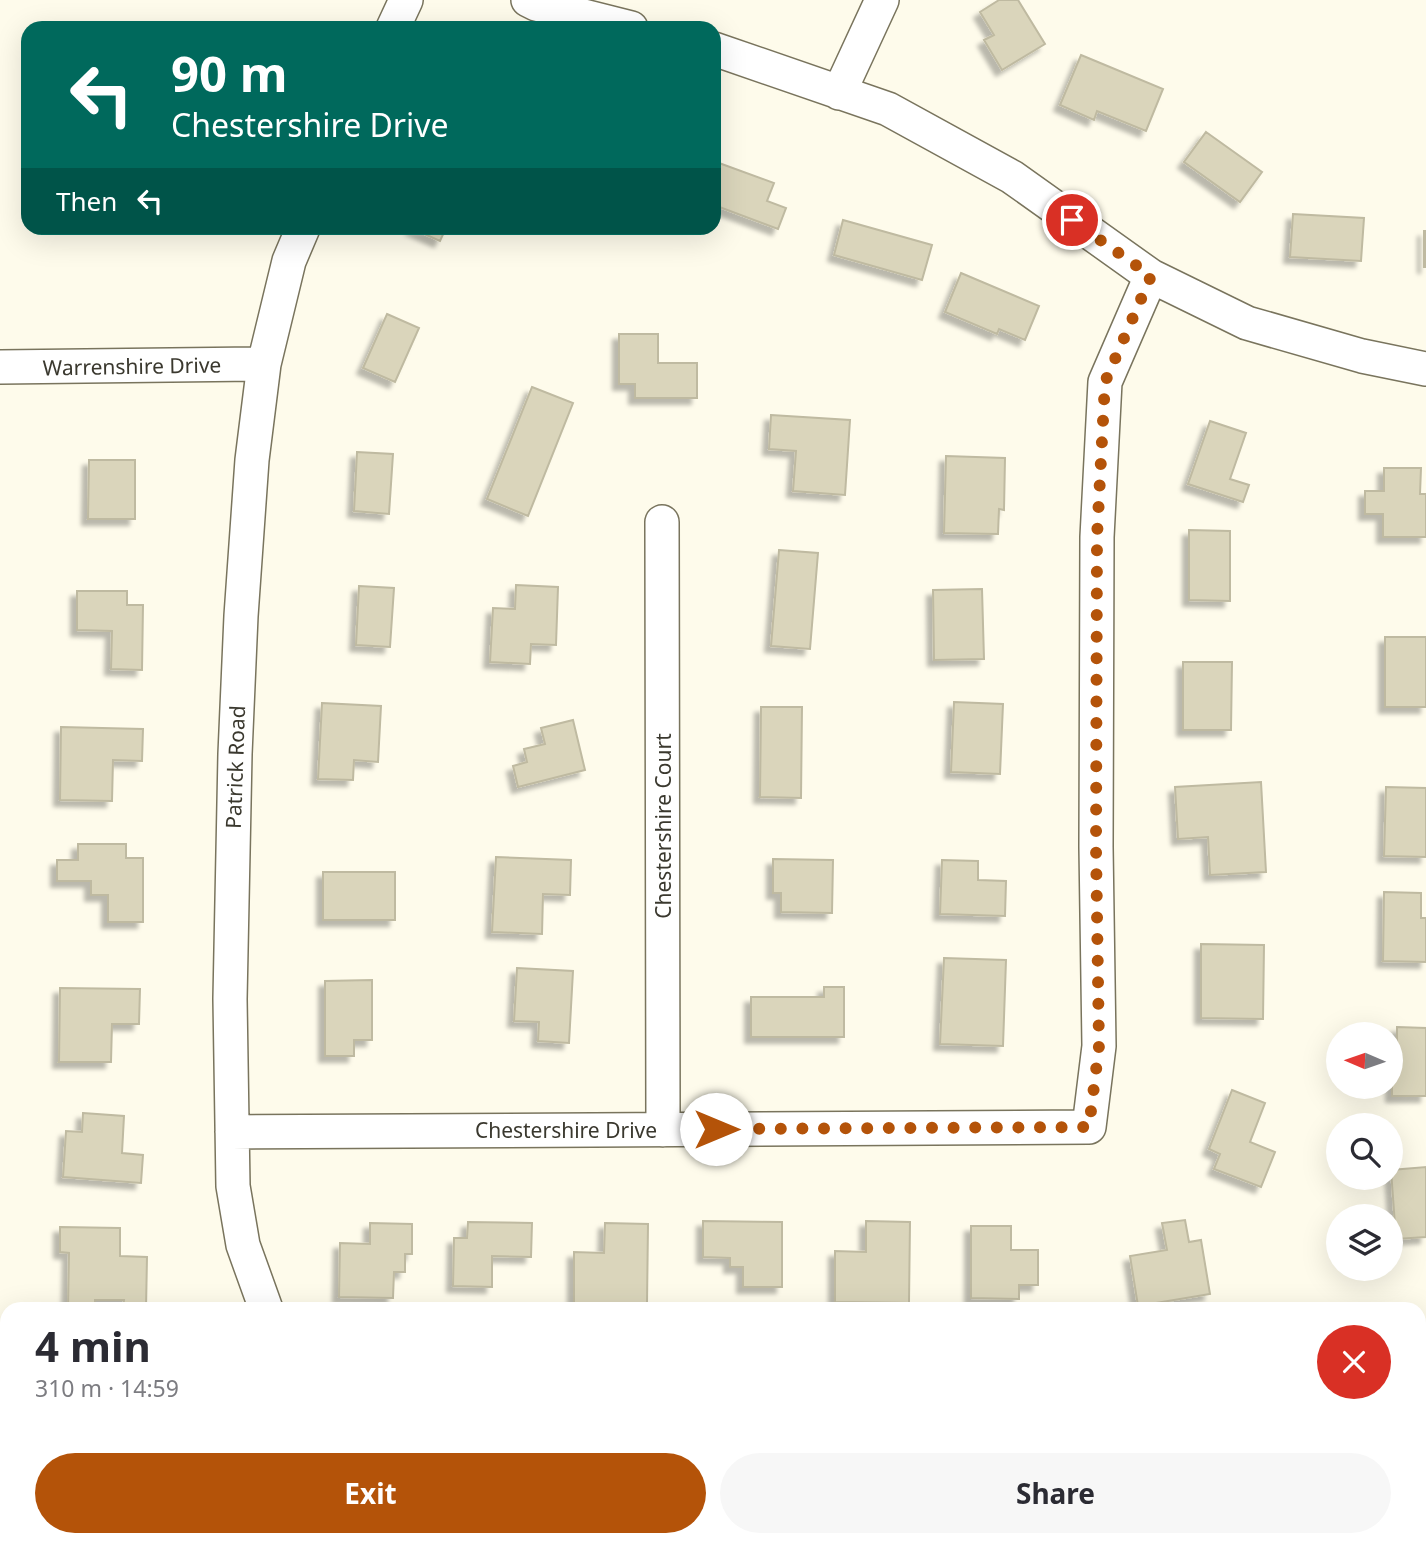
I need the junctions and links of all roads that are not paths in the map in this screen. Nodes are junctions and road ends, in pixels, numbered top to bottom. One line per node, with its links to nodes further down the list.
1 (406, 0): 4 (street)
2 (528, 0): 5 (street)
3 (882, 0): 7 (street)
4 (396, 21)
5 (603, 21)
6 (721, 52): 7 (street)
7 (839, 93): 9 (street)
8 (300, 235): 10 (street, Patrick Road)
9 (1151, 276): 12 (street); 14 (street, Chestershire Drive)
10 (264, 365): 11 (street, Warrenshire Drive); 15 (street, Patrick Road)
11 (0, 368)
12 (1426, 369)
13 (662, 522): 14 (street, Chestershire Court)
14 (663, 1130): 15 (street, Chestershire Drive)
15 (232, 1132): 16 (street, Patrick Road)
16 (263, 1302)

